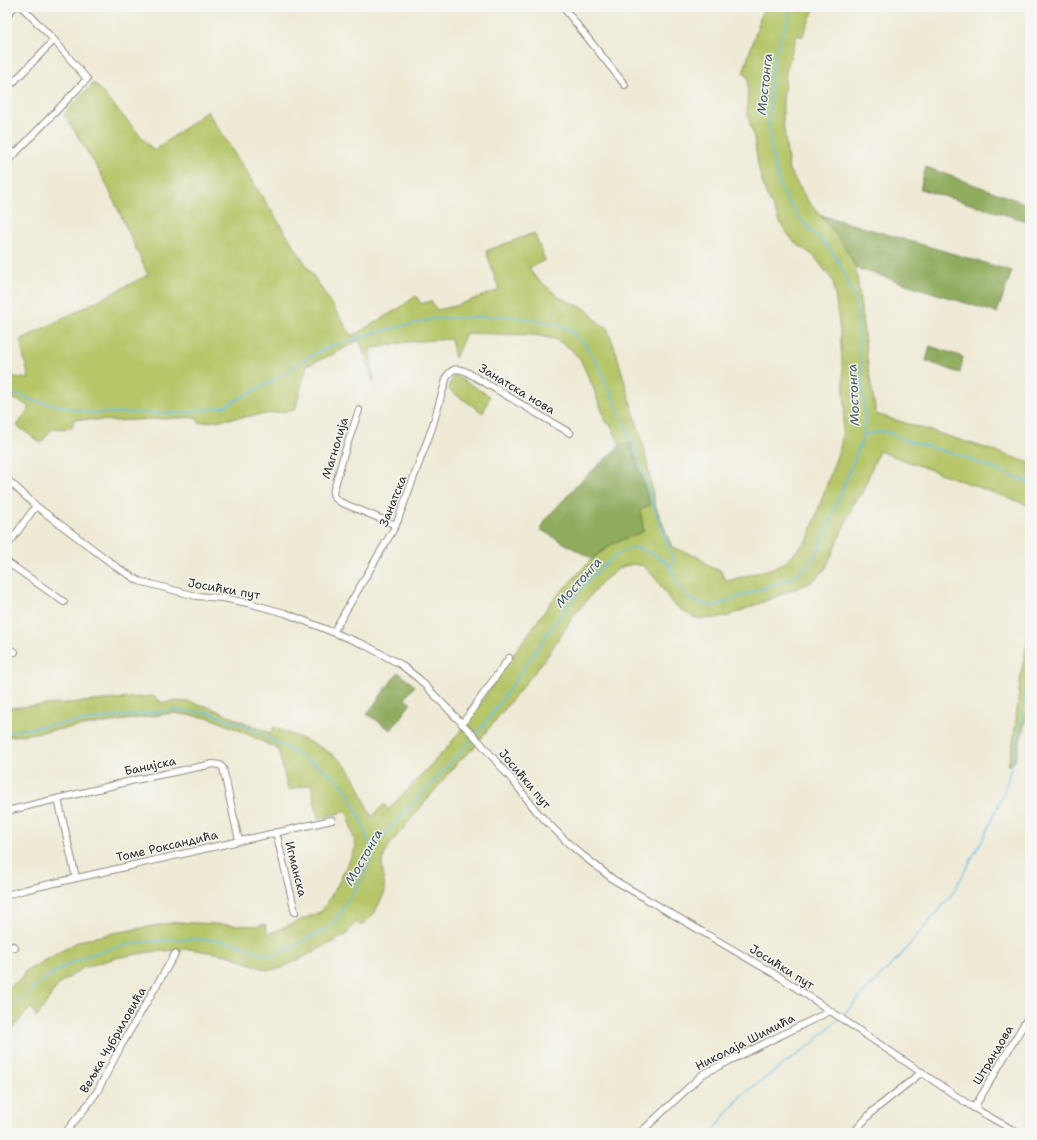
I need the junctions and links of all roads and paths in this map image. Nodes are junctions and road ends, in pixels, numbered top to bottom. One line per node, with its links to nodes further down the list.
1 (14, 7): 4 (street)
2 (22, 7): 5 (street)
3 (563, 7): 6 (street)
4 (7, 14)
5 (54, 40): 7 (street); 9 (street)
6 (625, 85)
7 (7, 90)
8 (7, 146): 9 (street)
9 (15, 154): 10 (street)
10 (7, 162)
11 (452, 370): 13 (street, Занатска нова); 16 (street, Занатска)
12 (359, 410): 16 (street, Магнолија)
13 (570, 433)
14 (7, 479): 15 (street, Јосићки пут)
15 (36, 506): 17 (street); 20 (street, Јосићки пут)
16 (396, 525): 20 (street, Занатска)
17 (7, 546)
18 (7, 562): 19 (street)
19 (64, 602)
20 (334, 632): 24 (street, Јосићки пут)
21 (7, 648): 22 (street)
22 (15, 652)
23 (509, 658): 24 (street)
24 (464, 726): 36 (street, Јосићки пут)
25 (58, 799): 26 (street, Банијска); 29 (street, Банијска); 30 (street)
26 (7, 811)
27 (332, 820): 28 (street, Томе Роксандића)
28 (276, 832): 29 (street, Томе Роксандића); 32 (street, Игманска)
29 (239, 841): 30 (street, Томе Роксандића)
30 (76, 878): 31 (street, Томе Роксандића)
31 (7, 895)
32 (295, 912)
33 (15, 948): 34 (street)
34 (7, 950)
35 (175, 954): 40 (street, Вељка Чубриловића)
36 (833, 1012): 38 (street, Јосићки пут); 41 (street, Николаја Шимића)
37 (1030, 1014): 39 (street, Штрандова)
38 (922, 1072): 39 (street, Јосићки пут); 42 (street)
39 (974, 1108): 43 (street, Јосићки пут)
40 (65, 1133)
41 (640, 1133)
42 (853, 1133)
43 (1018, 1133)

